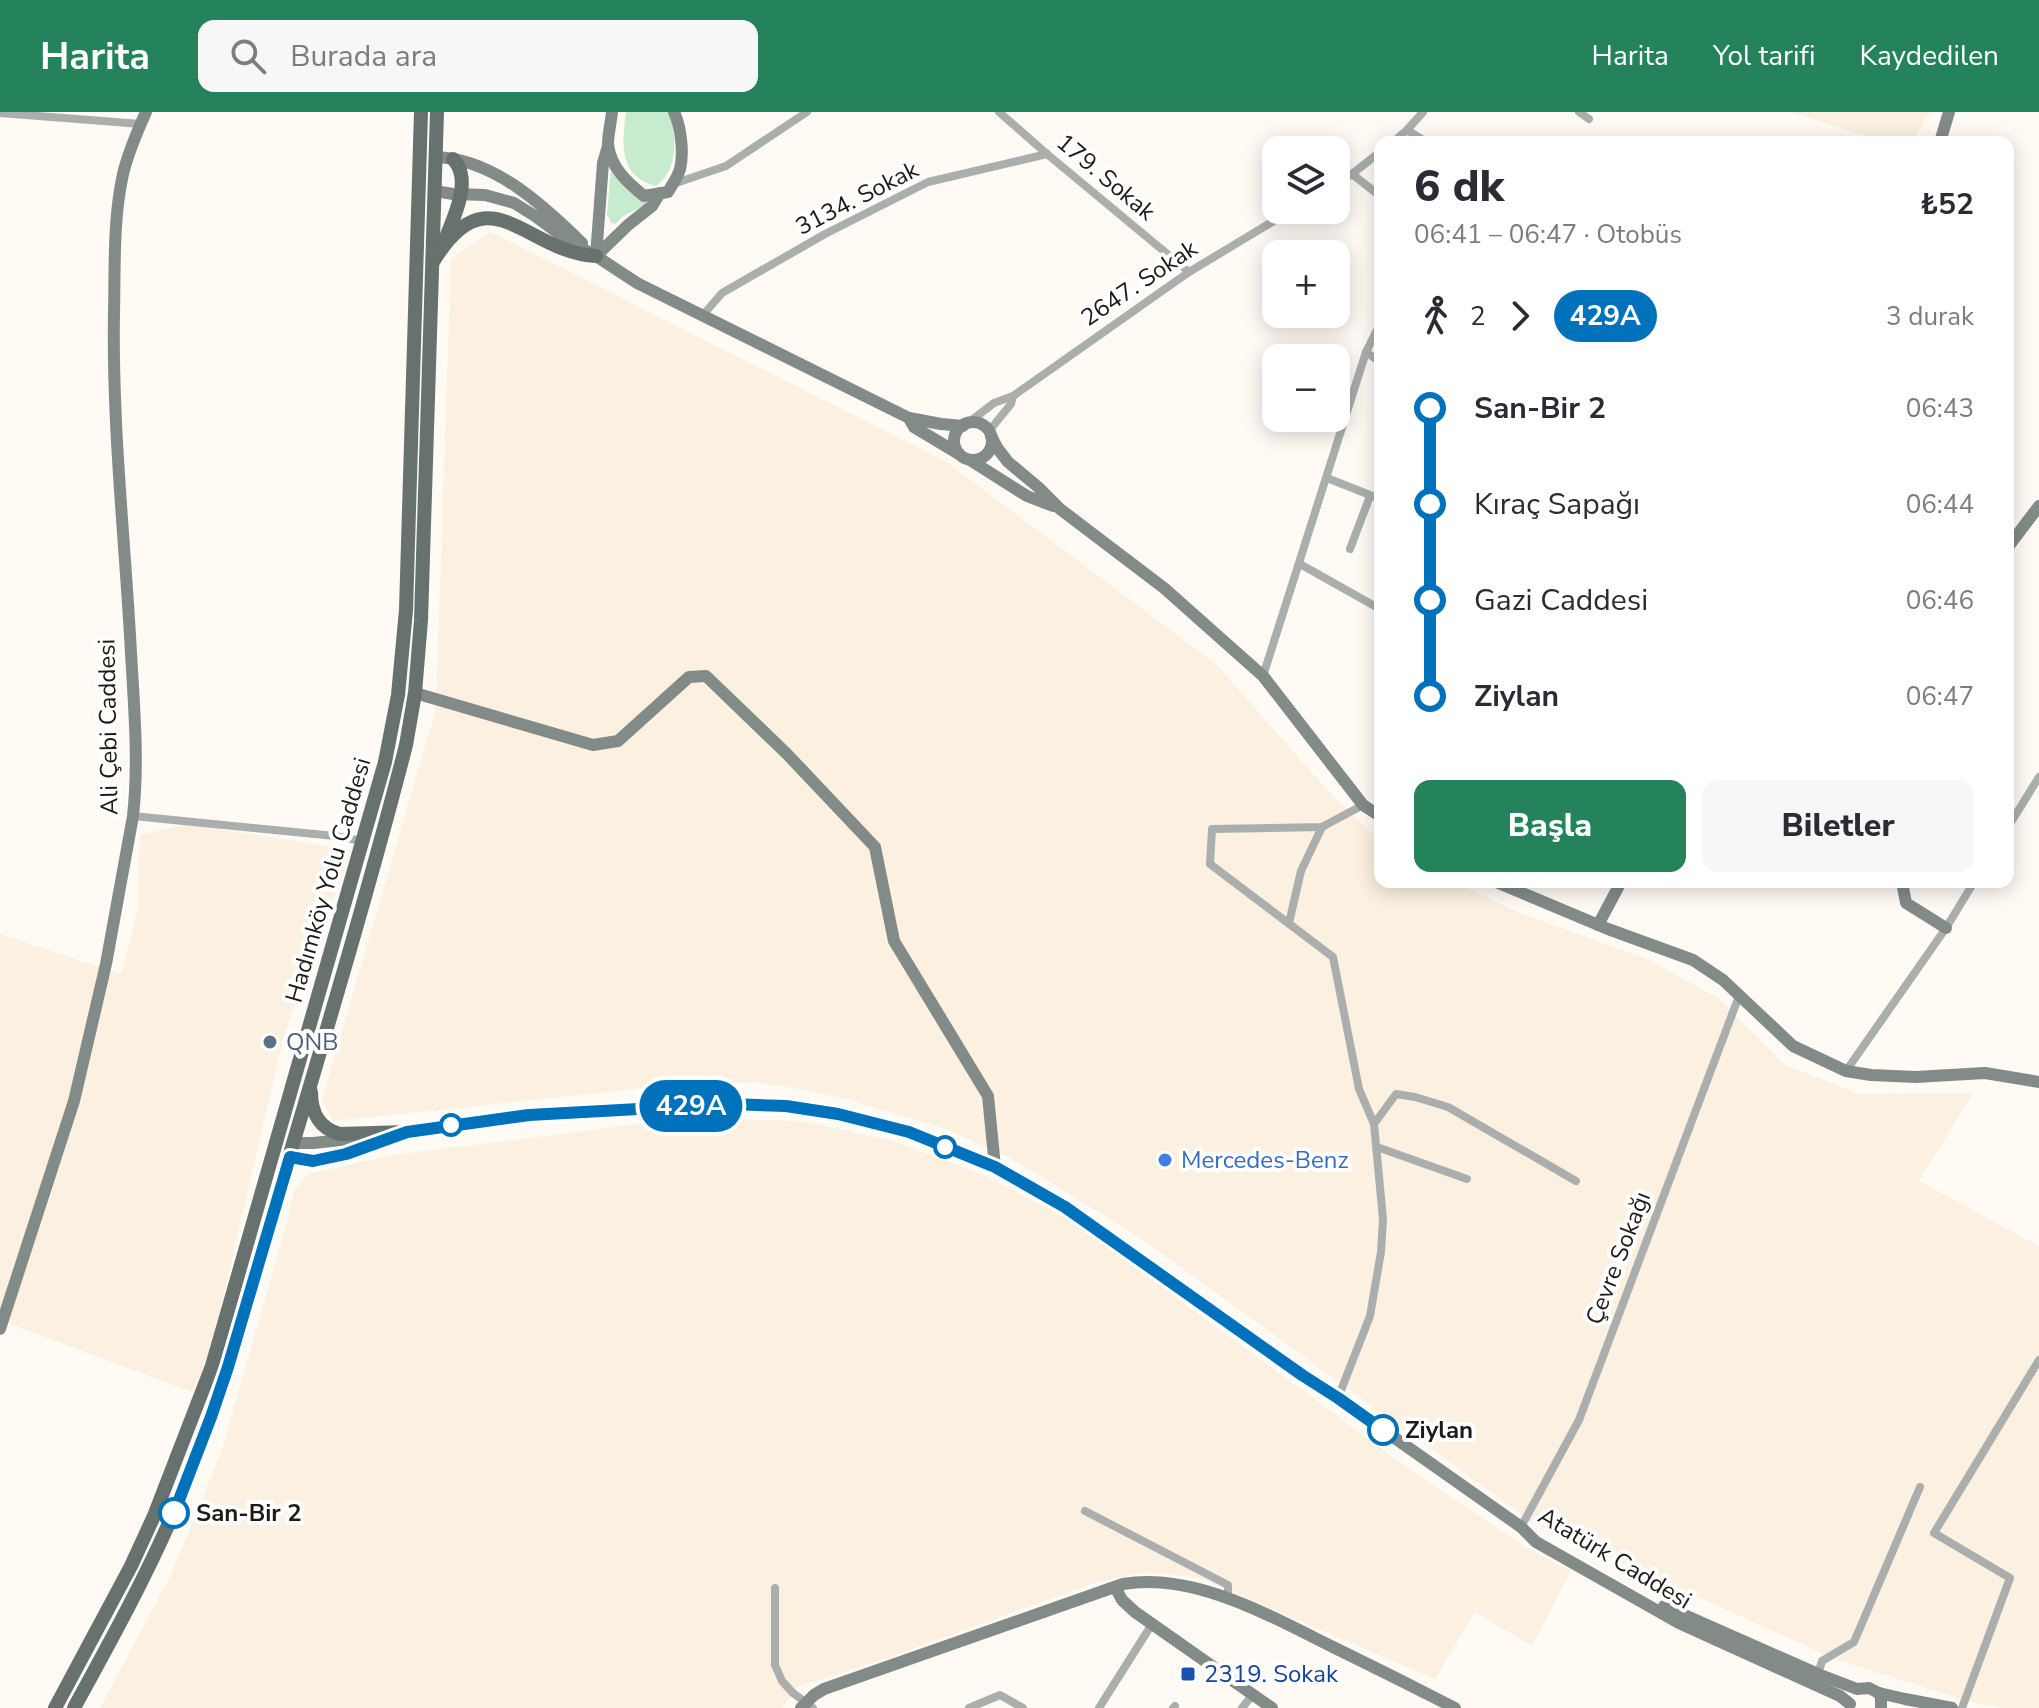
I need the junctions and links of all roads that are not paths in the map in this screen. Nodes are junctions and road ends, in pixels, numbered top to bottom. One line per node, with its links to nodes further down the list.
1 (421, 112): 22 (main road, Hadımköy Yolu Caddesi)
2 (437, 112): 19 (main road, Hadımköy Yolu Caddesi)
3 (612, 112): 17 (main road)
4 (807, 112): 24 (street)
5 (999, 112): 18 (street, 179. Sokak)
6 (1423, 112): 13 (street)
7 (1579, 112): 12 (street)
8 (1949, 112): 16 (main road)
9 (0, 113): 11 (street)
10 (678, 115): 24 (main road)
11 (144, 118): 57 (main road, Ali Çebi Caddesi)
12 (1589, 119)
13 (1407, 130): 14 (street); 15 (street)
14 (1400, 136)
15 (1416, 136)
16 (1942, 136)
17 (608, 146): 27 (main road); 31 (main road)
18 (1047, 154): 33 (street, 179. Sokak); 34 (street, 3134. Sokak)
19 (436, 157): 21 (main road); 22 (main road); 25 (main road, Hadımköy Yolu Caddesi)
20 (1374, 157): 23 (street)
21 (453, 159): 28 (main road); 31 (main road)
22 (419, 167): 25 (main road); 60 (main road, Hadımköy Yolu Caddesi)
23 (1352, 174): 26 (street)
24 (672, 184): 27 (main road)
25 (435, 191): 28 (main road); 32 (main road, Hadımköy Yolu Caddesi)
26 (1374, 191)
27 (660, 193): 31 (main road)
28 (460, 194): 30 (main road); 31 (main road)
29 (1269, 224): 33 (street, 2647. Sokak)
30 (444, 244): 31 (main road); 32 (main road)
31 (596, 256): 34 (main road)
32 (433, 262): 53 (main road, Hadımköy Yolu Caddesi)
33 (1189, 272): 38 (street, 2647. Sokak)
34 (703, 315): 39 (main road)
35 (1374, 336): 36 (street)
36 (1366, 352): 37 (street); 43 (street)
37 (1374, 358)
38 (1013, 396): 40 (street); 41 (street)
39 (909, 418): 40 (main road); 42 (main road)
40 (965, 424): 41 (main road); 42 (main road)
41 (990, 434): 42 (main road); 47 (main road)
42 (965, 457): 47 (main road)
43 (1327, 478): 44 (street); 50 (street)
44 (1370, 496): 45 (street); 49 (street)
45 (1374, 497)
46 (2039, 506): 48 (main road)
47 (1060, 509): 52 (main road)
48 (2014, 539)
49 (1350, 549)
50 (1300, 564): 51 (street); 52 (street)
51 (1374, 606)
52 (1263, 676): 55 (main road)
53 (415, 693): 70 (main road, Hadımköy Yolu Caddesi); 76 (main road)
54 (2039, 777): 58 (street)
55 (1363, 805): 56 (main road); 59 (street)
56 (1374, 812)
57 (133, 816): 60 (street); 79 (main road, Ali Çebi Caddesi)
58 (2014, 817)
59 (1322, 827): 65 (street); 65 (street)
60 (363, 841): 74 (main road, Hadımköy Yolu Caddesi)
61 (1510, 888): 66 (main road)
62 (1618, 888): 66 (main road)
63 (1903, 888): 67 (main road)
64 (1970, 888): 67 (street)
65 (1289, 923): 72 (street)
66 (1598, 925): 68 (main road)
67 (1946, 928): 69 (street)
68 (1739, 996): 69 (main road); 84 (street, Çevre Sokağı)
69 (1846, 1071): 71 (main road)
70 (311, 1082): 73 (main road); 74 (main road, Hadımköy Yolu Caddesi)
71 (2039, 1082)
72 (1374, 1124): 75 (street); 78 (street)
73 (407, 1132): 74 (main road, Atatürk Caddesi); 76 (main road, Atatürk Caddesi)
74 (286, 1147): 95 (main road, Hadımköy Yolu Caddesi); 96 (main road, Hadımköy Yolu Caddesi)
75 (1377, 1147): 77 (street); 81 (street)
76 (995, 1167): 81 (main road, Atatürk Caddesi)
77 (1467, 1179)
78 (1576, 1181)
79 (0, 1329)
80 (2039, 1360): 105 (street)
81 (1338, 1398): 84 (main road, Atatürk Caddesi)
82 (1920, 1487): 89 (street)
83 (1085, 1511): 87 (street)
84 (1521, 1528): 89 (main road); 94 (main road, Atatürk Caddesi)
85 (1115, 1587): 87 (main road); 88 (main road); 93 (main road)
86 (775, 1588): 93 (street)
87 (1228, 1599): 102 (main road)
88 (1152, 1624): 92 (main road); 99 (street)
89 (1818, 1674): 90 (main road)
90 (1857, 1689): 91 (main road); 94 (main road)
91 (1879, 1693): 103 (main road); 104 (main road)
92 (1253, 1694): 100 (street); 101 (main road)
93 (806, 1706)
94 (1851, 1707)
95 (55, 1708)
96 (74, 1708)
97 (969, 1708): 98 (street)
98 (1023, 1708)
99 (1099, 1708)
100 (1242, 1708)
101 (1272, 1708)
102 (1455, 1708)
103 (1881, 1708)
104 (1952, 1708)
105 (1962, 1708)

